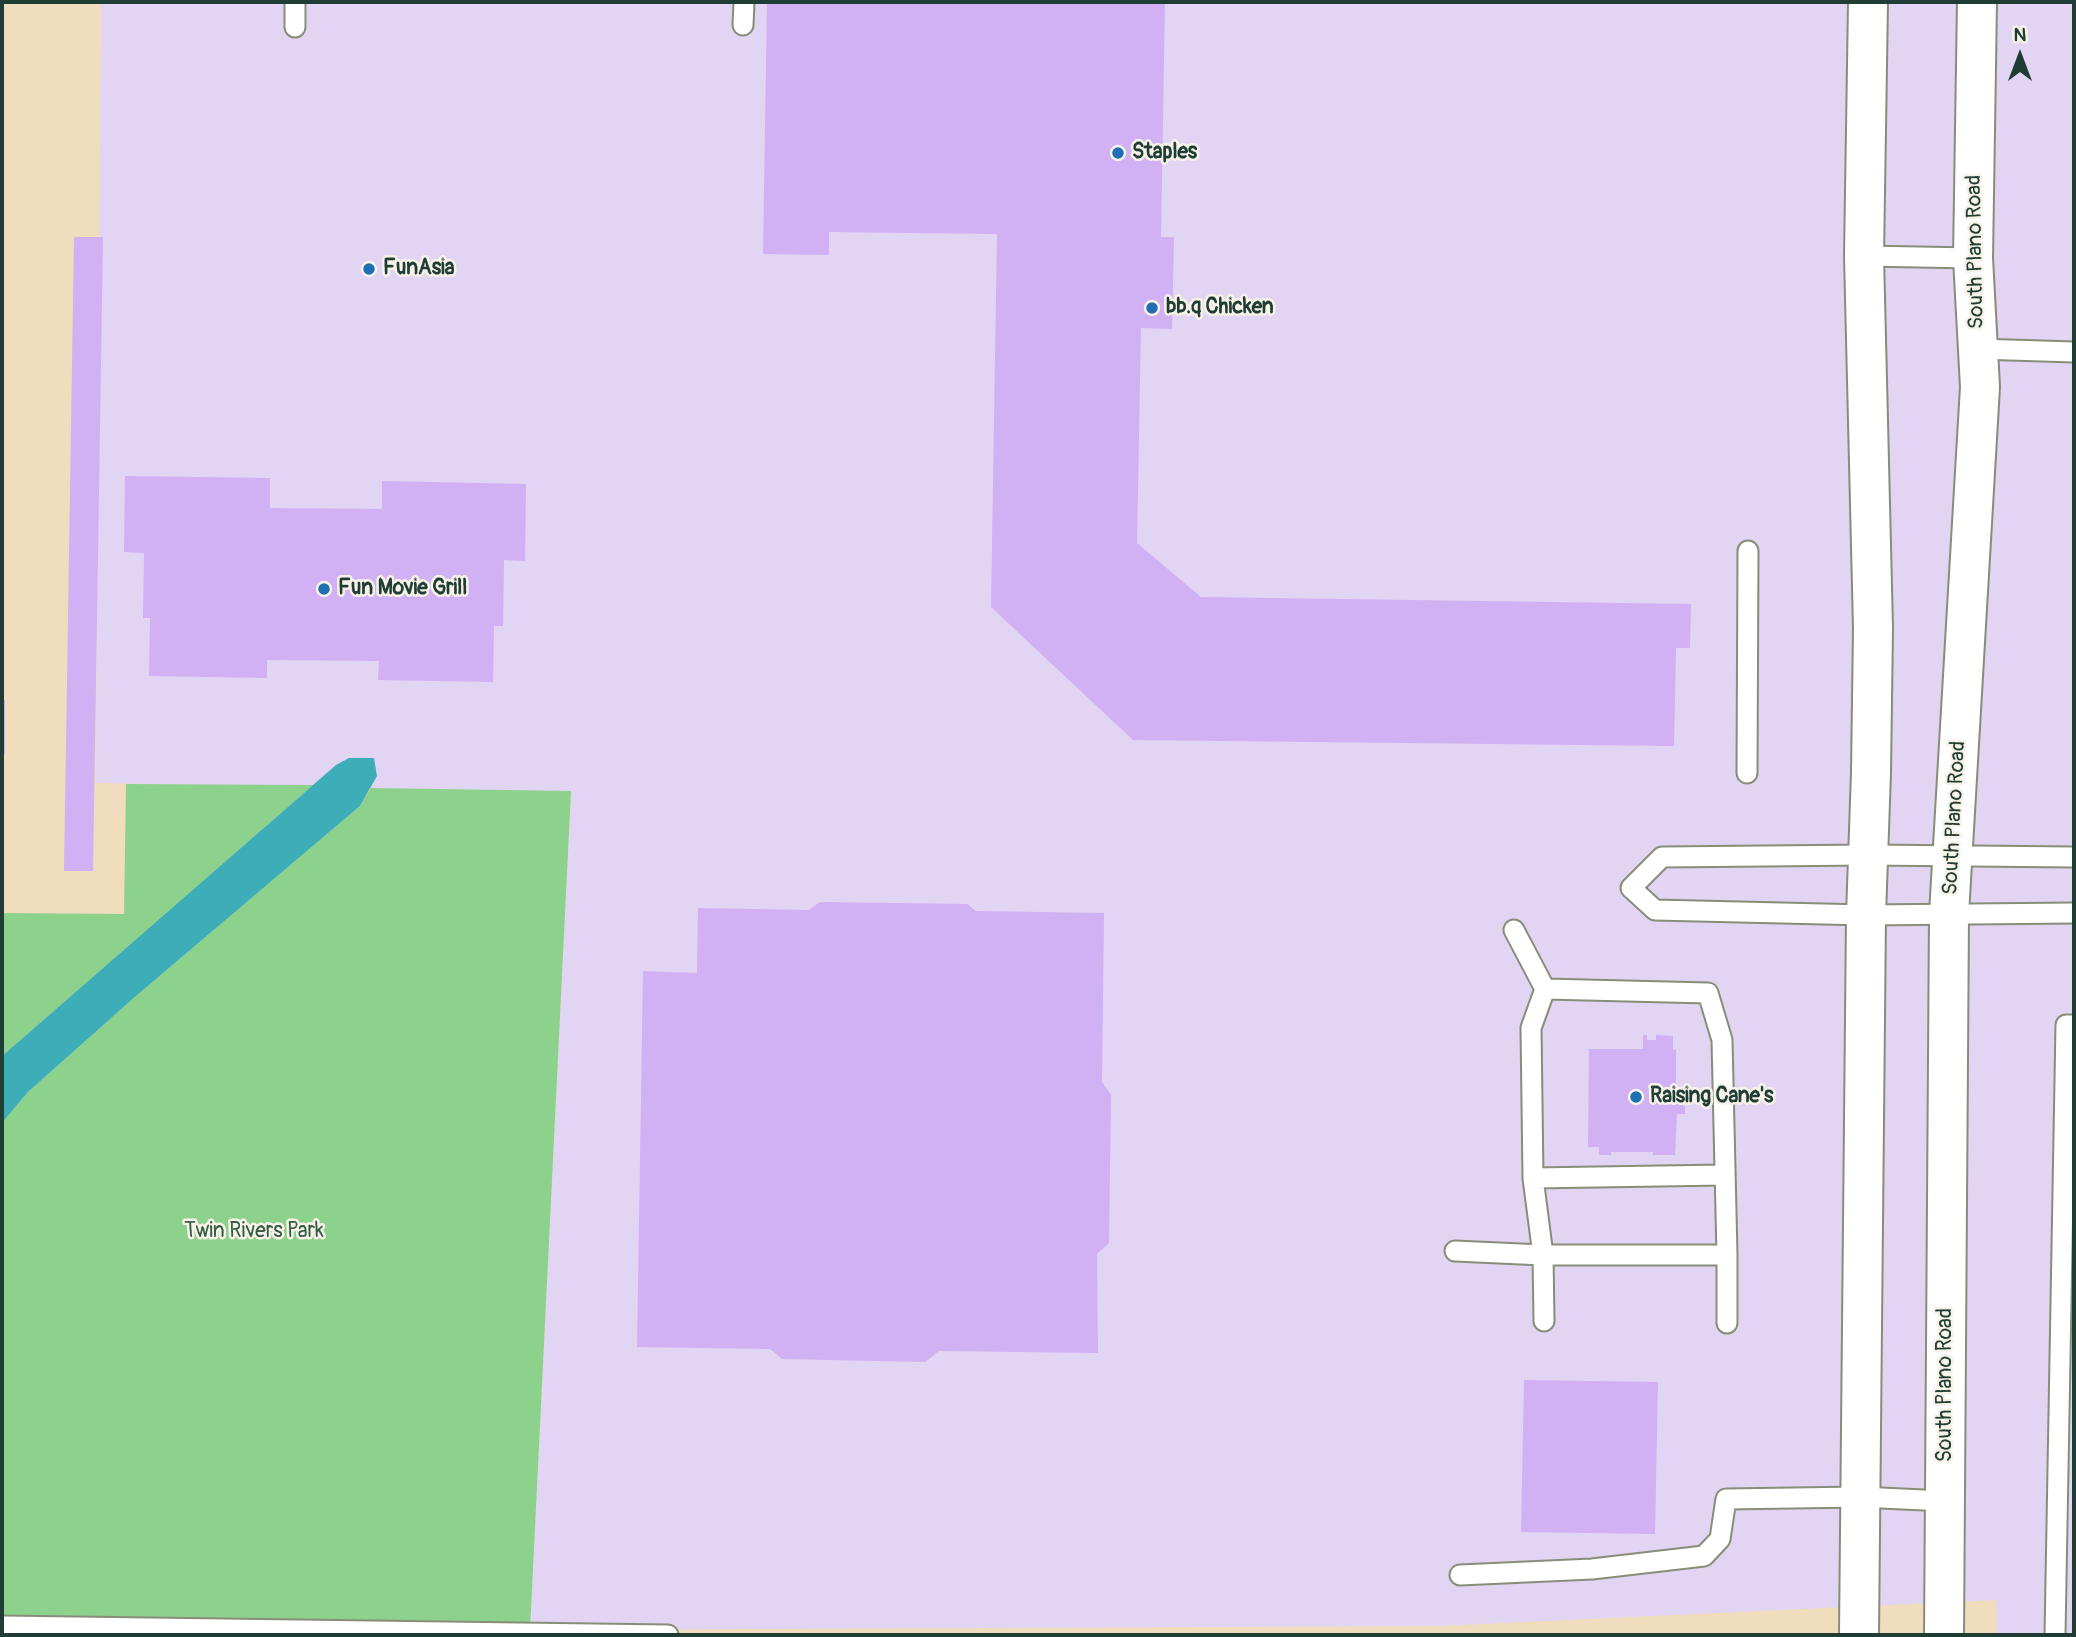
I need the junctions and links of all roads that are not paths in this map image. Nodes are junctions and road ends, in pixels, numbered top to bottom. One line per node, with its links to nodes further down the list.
1 (295, 2): 6 (lane)
2 (744, 2): 5 (lane)
3 (1868, 2): 7 (main road)
4 (1977, 2): 8 (main road, South Plano Road)
5 (743, 25)
6 (295, 27)
7 (1864, 256): 8 (lane); 13 (main road)
8 (1973, 258): 9 (main road, South Plano Road)
9 (1978, 349): 10 (lane); 14 (main road, South Plano Road)
10 (2074, 352)
11 (1748, 551): 12 (lane)
12 (1747, 773)
13 (1868, 855): 14 (lane); 18 (main road); 18 (lane)
14 (1953, 856): 15 (lane); 17 (main road, South Plano Road)
15 (2074, 857)
16 (2074, 913): 17 (lane)
17 (1949, 914): 18 (lane); 33 (main road, South Plano Road)
18 (1866, 915): 31 (main road)
19 (1514, 930): 20 (lane)
20 (1545, 989): 22 (lane); 23 (lane)
21 (2074, 1025): 29 (lane)
22 (1724, 1175): 23 (lane); 26 (lane)
23 (1533, 1178): 25 (lane)
24 (1455, 1251): 25 (lane)
25 (1543, 1255): 26 (lane); 27 (lane)
26 (1727, 1255): 28 (lane)
27 (1544, 1321)
28 (1727, 1323)
29 (2067, 1345): 30 (lane)
30 (2066, 1438): 32 (lane)
31 (1860, 1497): 33 (lane); 34 (lane); 37 (main road)
32 (2066, 1498): 39 (lane)
33 (1945, 1501): 38 (main road, South Plano Road)
34 (1460, 1575)
35 (2, 1626): 36 (lane)
36 (668, 1635)
37 (1859, 1635)
38 (1944, 1635)
39 (2055, 1635)

